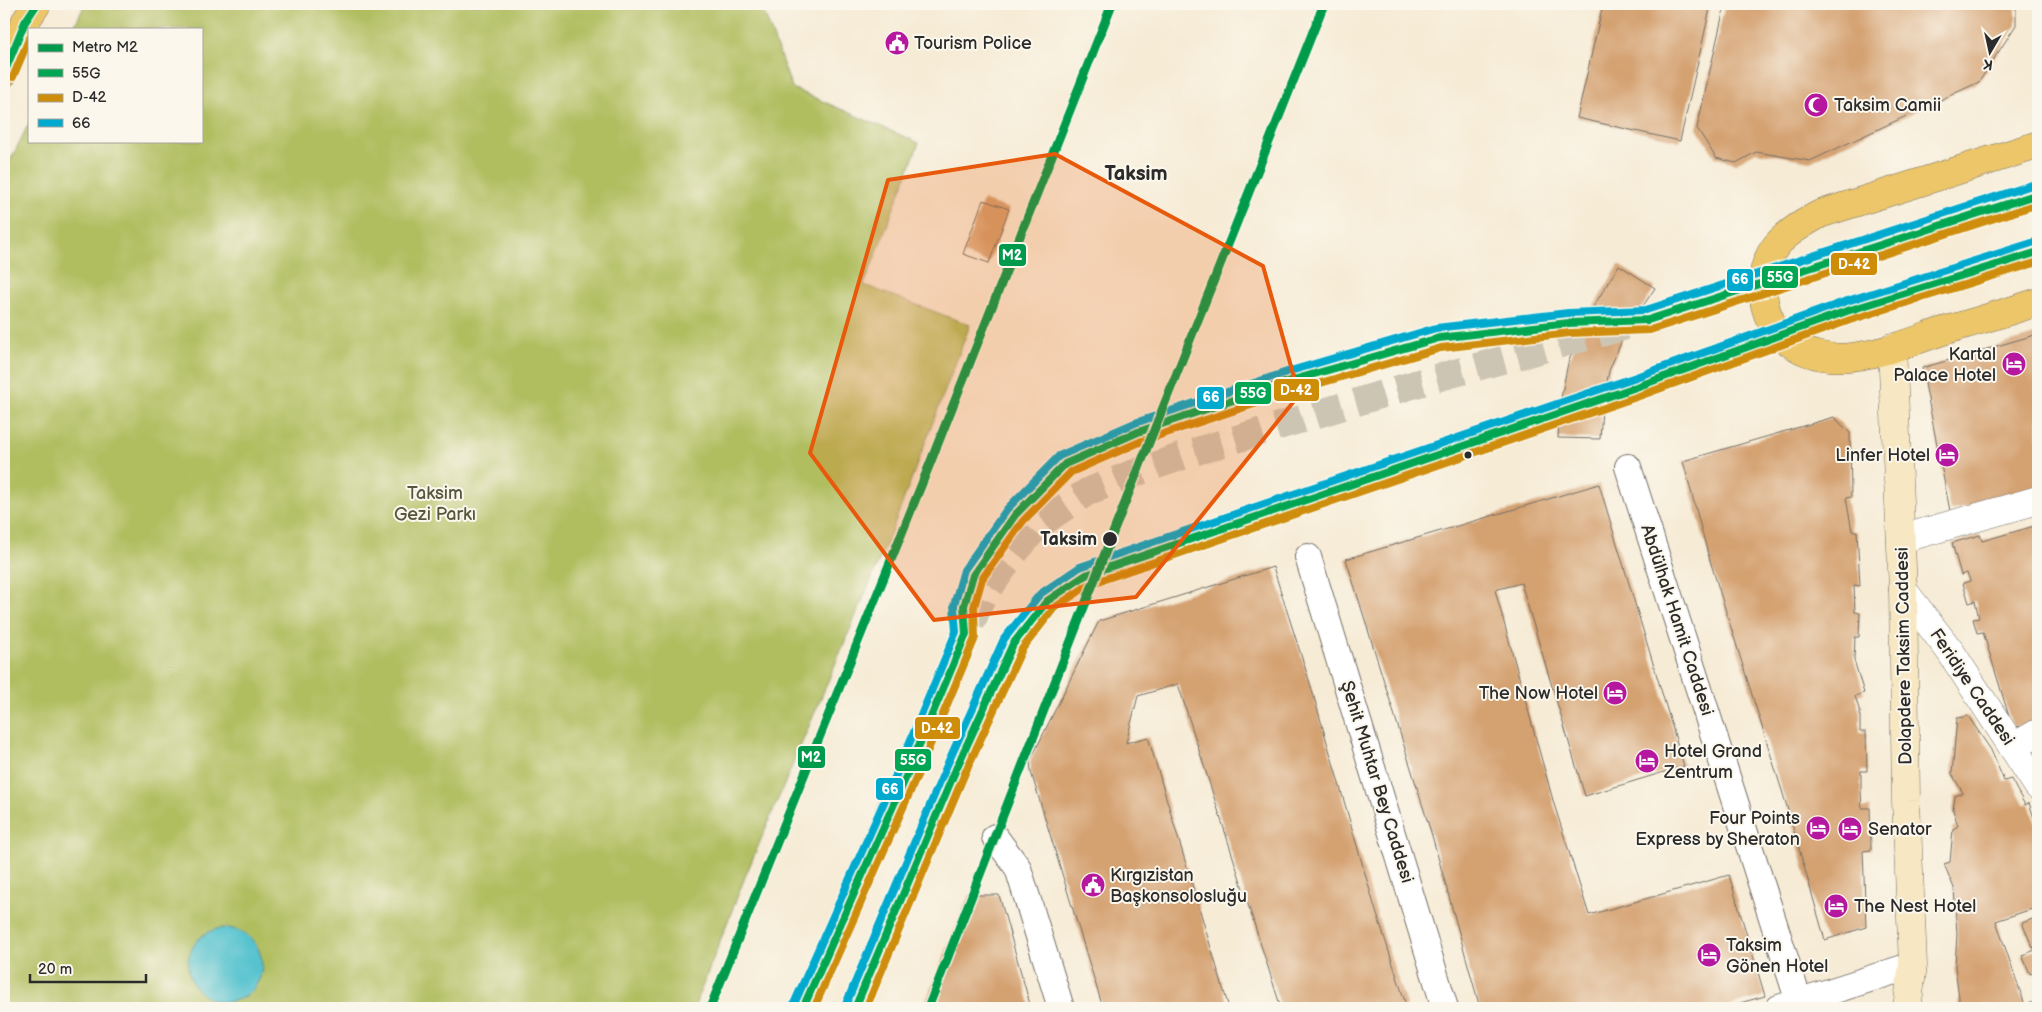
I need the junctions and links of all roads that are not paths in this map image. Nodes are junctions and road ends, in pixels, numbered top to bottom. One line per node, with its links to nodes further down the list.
1 (37, 4): 2 (main road)
2 (4, 73)
3 (2038, 146): 9 (main road)
4 (2038, 194): 6 (main road)
5 (2038, 252): 8 (main road)
6 (1827, 262)
7 (2038, 302): 9 (main road)
8 (1846, 311)
9 (1892, 347): 12 (main road, Dolapdere Taksim Caddesi)
10 (1628, 467): 20 (street, Abdülhak Hamit Caddesi)
11 (2038, 500): 12 (street)
12 (1901, 539): 14 (main road, Dolapdere Taksim Caddesi)
13 (1308, 557): 22 (street, Şehit Muhtar Bey Caddesi)
14 (1903, 590): 16 (street, Feridiye Caddesi); 19 (main road, Dolapdere Taksim Caddesi)
15 (2038, 733): 16 (street)
16 (2014, 747): 17 (street, Feridiye Caddesi)
17 (2038, 786)
18 (995, 837): 21 (street)
19 (1913, 966): 20 (street); 23 (main road)
20 (1789, 1005)
21 (1061, 1008)
22 (1445, 1008)
23 (1907, 1008)

